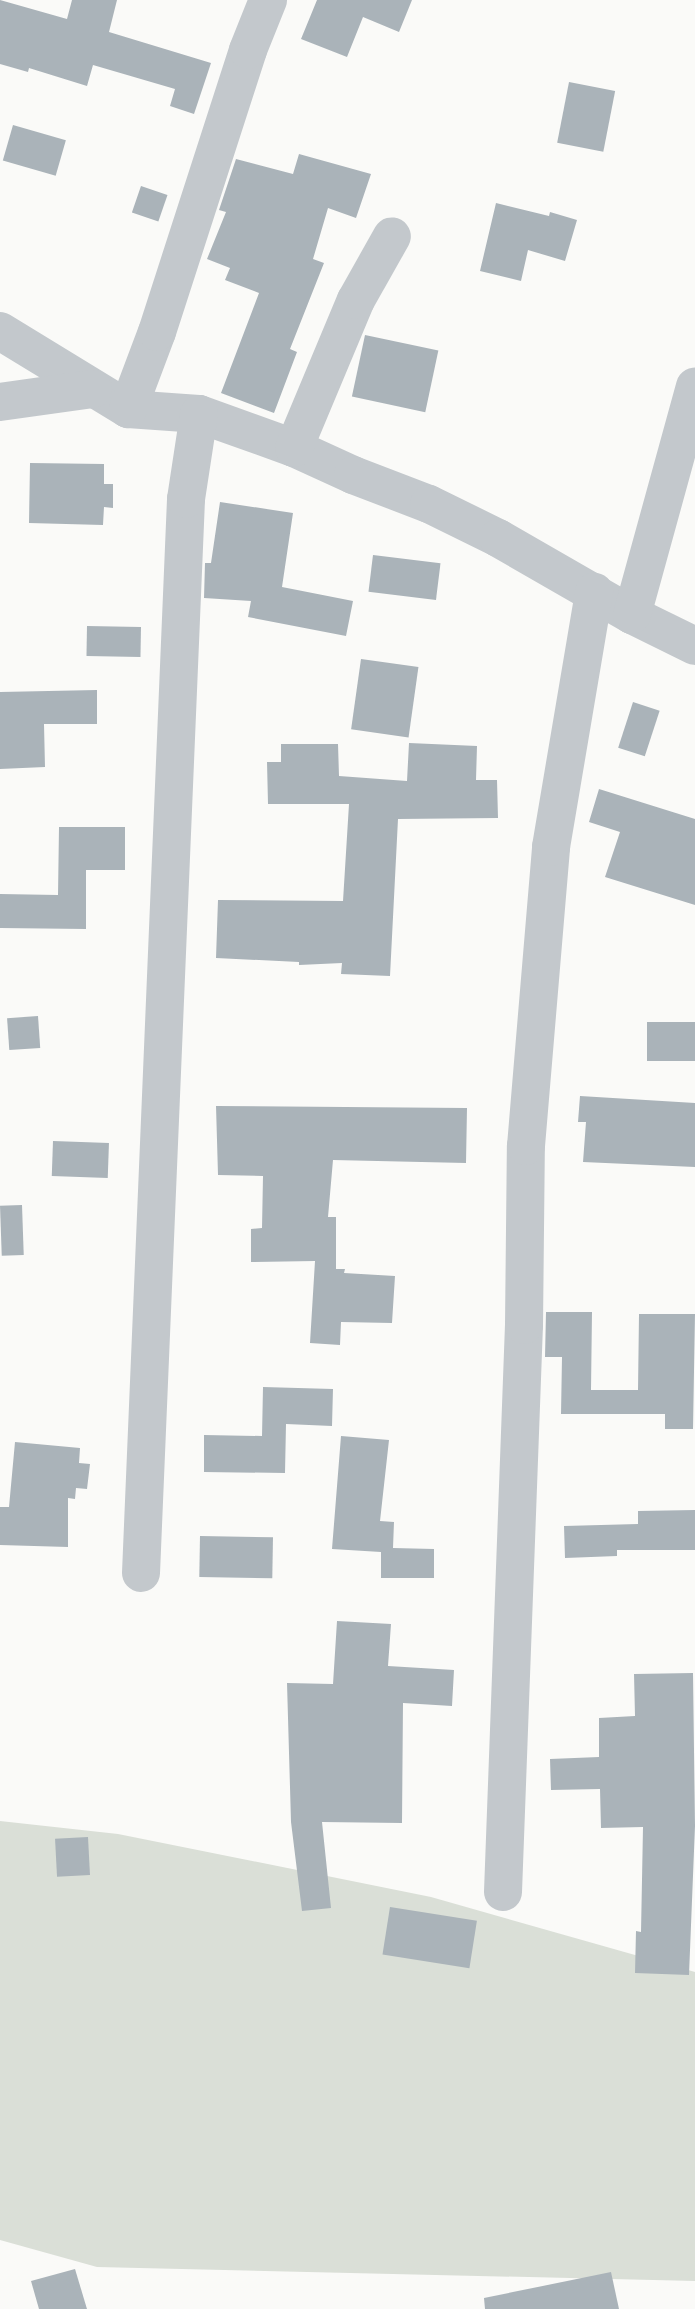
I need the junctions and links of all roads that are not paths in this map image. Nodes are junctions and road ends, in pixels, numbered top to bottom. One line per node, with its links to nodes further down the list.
1 (268, 0): 7 (street)
2 (392, 236): 9 (street)
3 (0, 331): 5 (street)
4 (695, 387): 11 (street)
5 (93, 389): 6 (street); 7 (street)
6 (0, 402)
7 (128, 409): 8 (street)
8 (199, 414): 9 (street); 13 (street)
9 (294, 448): 10 (street)
10 (594, 592): 11 (street); 14 (street)
11 (632, 615): 12 (street)
12 (695, 646)
13 (141, 1573)
14 (503, 1892)

